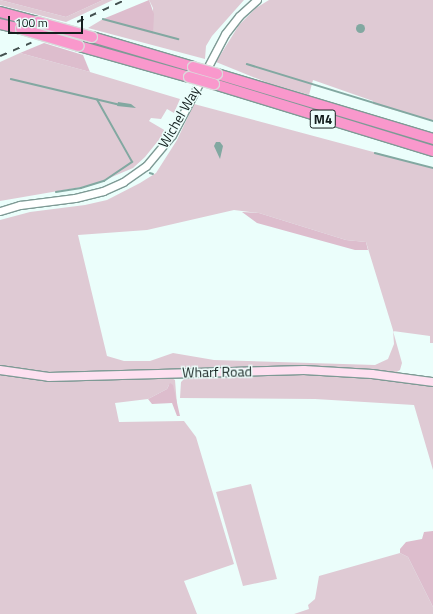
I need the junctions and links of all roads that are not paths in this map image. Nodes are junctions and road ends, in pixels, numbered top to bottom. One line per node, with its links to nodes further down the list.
1 (257, 0): 6 (street, Wichel Way)
2 (0, 12): 4 (highway, M4, bridge)
3 (0, 24): 5 (highway, M4, bridge)
4 (433, 139)
5 (433, 151)
6 (0, 211)
7 (0, 370): 8 (main road, Wharf Road)
8 (433, 382)

